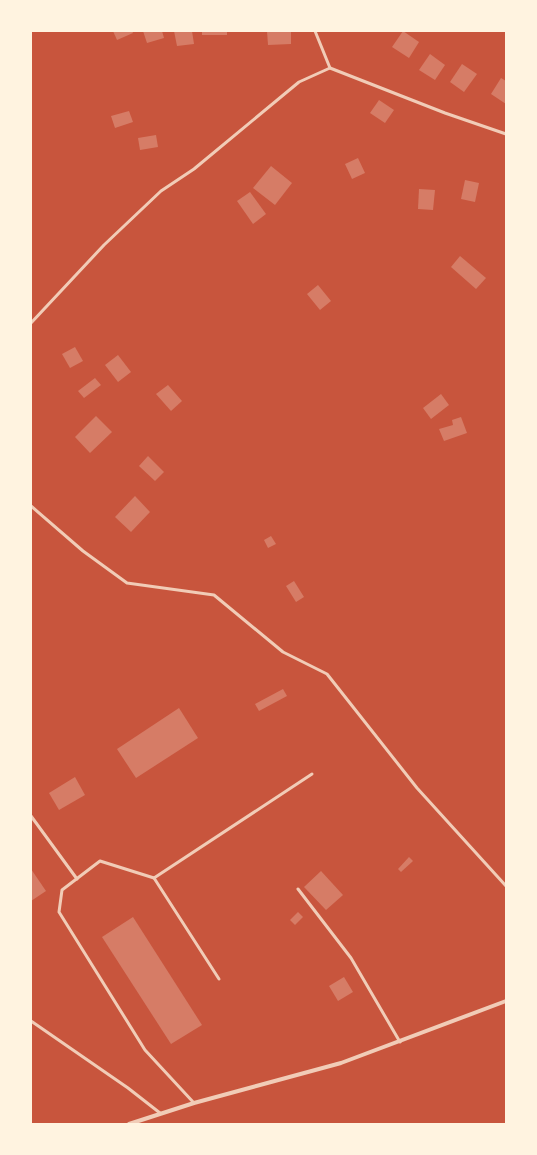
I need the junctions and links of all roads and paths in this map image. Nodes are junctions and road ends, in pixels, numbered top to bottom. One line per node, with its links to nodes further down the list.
1 (315, 31): 2 (lane)
2 (330, 68): 3 (lane); 4 (lane)
3 (506, 134)
4 (31, 323)
5 (31, 506): 10 (lane)
6 (312, 774): 8 (lane)
7 (31, 816): 9 (lane)
8 (154, 878): 9 (lane); 12 (lane)
9 (77, 879): 16 (lane)
10 (506, 886)
11 (298, 889): 15 (lane)
12 (219, 979)
13 (506, 1001): 15 (street)
14 (31, 1021): 17 (lane)
15 (400, 1042): 16 (street)
16 (194, 1103): 17 (street)
17 (160, 1113): 18 (street)
18 (129, 1124)

